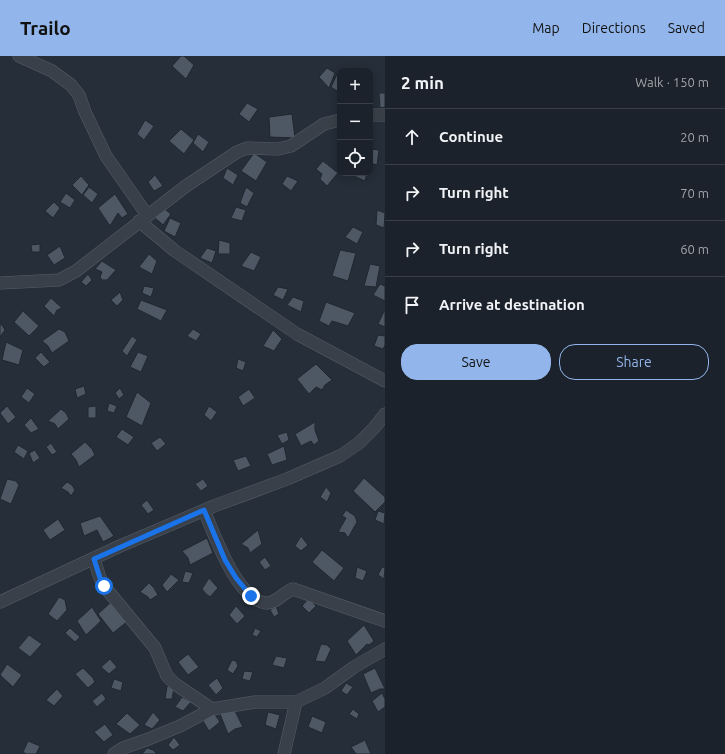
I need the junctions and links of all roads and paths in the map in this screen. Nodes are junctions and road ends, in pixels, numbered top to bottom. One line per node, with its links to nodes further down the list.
1 (19, 56): 5 (street)
2 (373, 115): 3 (street)
3 (385, 115)
4 (337, 121): 5 (street)
5 (143, 218): 6 (street); 7 (street)
6 (0, 282)
7 (385, 381)
8 (385, 414): 9 (street)
9 (204, 510): 10 (street); 12 (street)
10 (94, 559): 11 (street); 15 (street)
11 (0, 602)
12 (385, 621)
13 (385, 649): 14 (street)
14 (296, 702): 15 (street); 17 (street)
15 (212, 709): 16 (street)
16 (114, 754)
17 (284, 754)

